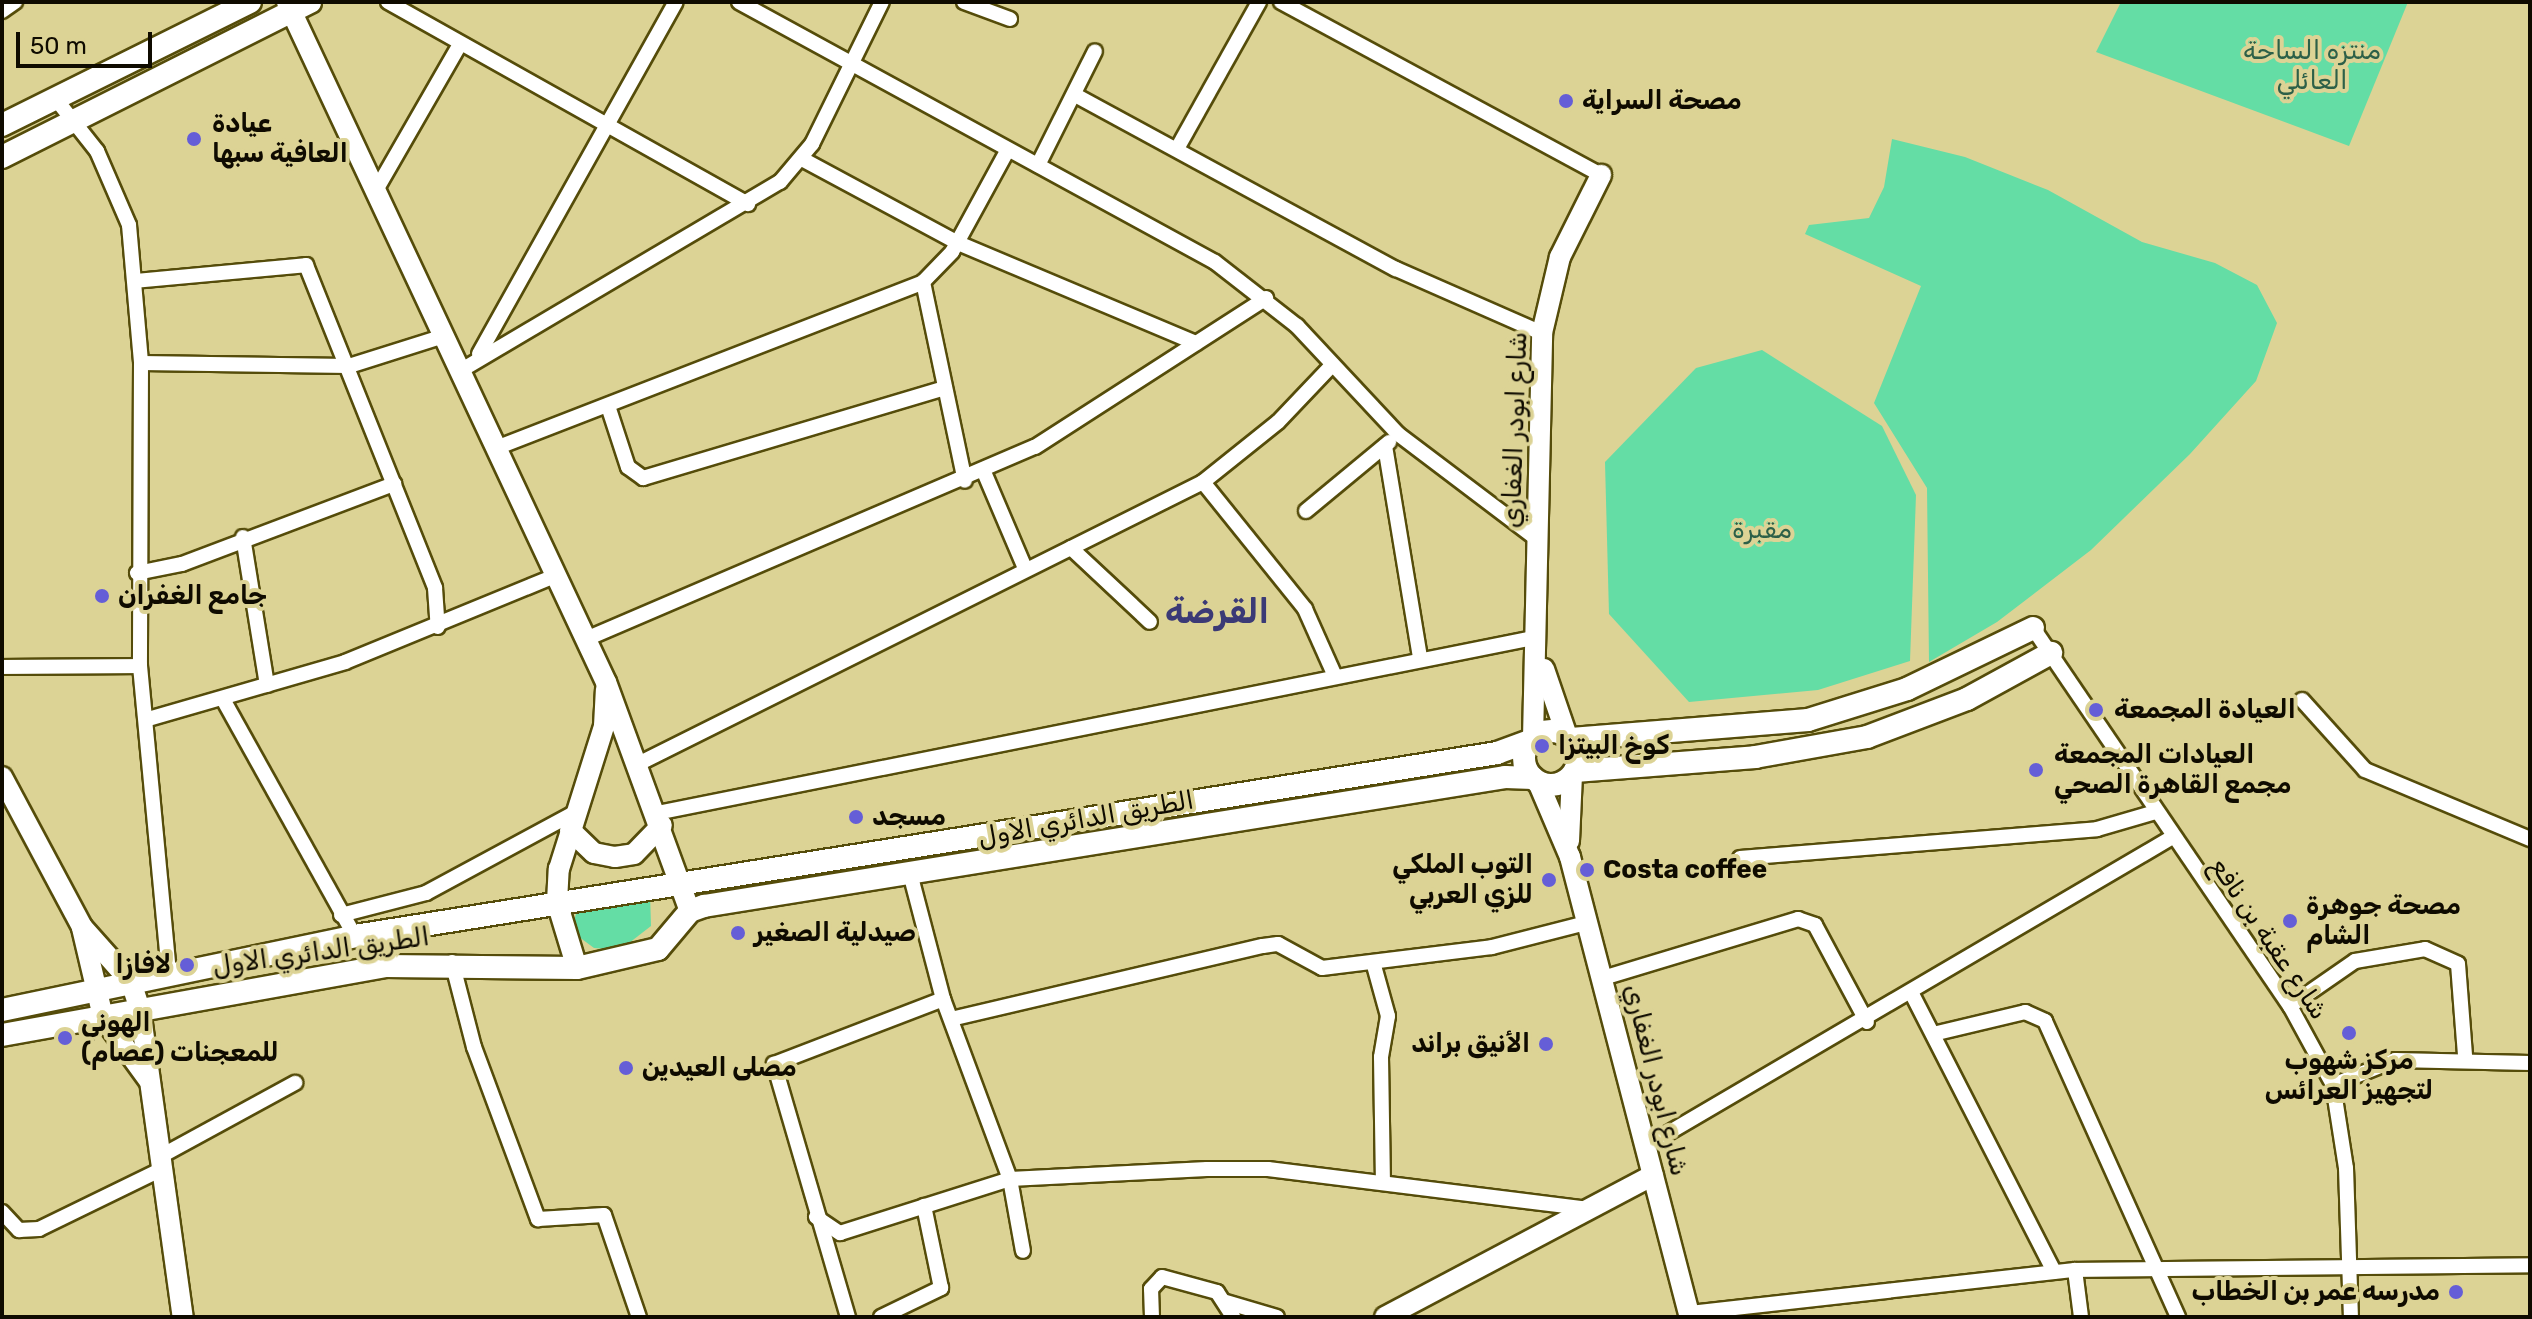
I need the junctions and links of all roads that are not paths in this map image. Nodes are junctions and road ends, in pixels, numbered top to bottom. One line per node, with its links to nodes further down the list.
1 (15, 2): 11 (street)
2 (250, 2): 17 (main road)
3 (388, 2): 13 (street)
4 (676, 2): 19 (street)
5 (739, 2): 15 (street)
6 (882, 2): 15 (street)
7 (964, 2): 12 (street)
8 (1259, 2): 21 (street)
9 (1281, 2): 26 (street)
10 (296, 5): 18 (main road); 27 (street)
11 (2, 11)
12 (1010, 19)
13 (460, 44): 19 (street); 27 (street)
14 (1095, 51): 16 (street)
15 (851, 67): 22 (street); 24 (street)
16 (1075, 95): 21 (street); 25 (street)
17 (55, 98): 18 (street); 20 (main road)
18 (73, 119): 23 (main road); 30 (street)
19 (614, 124): 28 (street); 37 (street)
20 (2, 125)
21 (1178, 147): 33 (street)
22 (1007, 151): 25 (street); 29 (street)
23 (2, 157)
24 (802, 159): 28 (street); 29 (street)
25 (1038, 165): 32 (street)
26 (1601, 175): 33 (street, شارع ابودر الغفاري)
27 (375, 192): 34 (street)
28 (748, 204): 37 (street)
29 (958, 243): 31 (street); 35 (street)
30 (135, 281): 36 (street); 39 (street)
31 (923, 282): 40 (street); 41 (street)
32 (1266, 298): 35 (street); 38 (street)
33 (1542, 333): 51 (street, شارع ابودر الغفاري)
34 (444, 336): 37 (street); 39 (street)
35 (1196, 343): 45 (street)
36 (141, 363): 39 (street); 54 (street)
37 (468, 364): 44 (street)
38 (1332, 365): 42 (street); 47 (street)
39 (349, 366): 48 (street)
40 (945, 388): 41 (street); 46 (street)
41 (609, 409): 44 (street)
42 (1398, 434): 43 (street); 51 (street)
43 (1385, 446): 49 (street); 62 (street)
44 (496, 448): 55 (street)
45 (984, 472): 46 (street); 53 (street)
46 (965, 481): 59 (street)
47 (1203, 482): 52 (street); 65 (street)
48 (394, 484): 50 (street); 57 (street)
49 (1306, 511)
50 (243, 537): 54 (street); 67 (street)
51 (1538, 540): 60 (street, شارع ابودر الغفاري)
52 (1071, 548): 53 (street); 56 (street)
53 (1025, 568): 73 (street)
54 (137, 573): 63 (street)
55 (555, 576): 57 (street); 59 (street)
56 (1150, 622)
57 (438, 627): 67 (street)
58 (2033, 628): 61 (street, شارع عقبة بن نافع); 71 (main road)
59 (586, 639): 66 (street)
60 (1538, 644): 62 (street); 71 (street, شارع ابودر الغفاري); 72 (street, شارع ابودر الغفاري)
61 (2051, 653): 74 (main road); 77 (street, شارع عقبة بن نافع)
62 (1420, 657): 65 (street)
63 (140, 666): 64 (street); 70 (street)
64 (2, 667)
65 (1335, 676): 78 (street)
66 (606, 682): 73 (street); 79 (street)
67 (267, 685): 69 (street)
68 (2302, 700): 81 (street)
69 (224, 701): 70 (street); 88 (street)
70 (148, 719): 95 (street)
71 (1569, 738): 72 (main road); 74 (main road)
72 (1530, 740): 76 (main road); 85 (main road, الطريق الدائري الاول)
73 (638, 764): 78 (street)
74 (1574, 773): 76 (main road); 82 (street, شارع ابودر الغفاري)
75 (2, 777): 90 (street)
76 (1535, 780): 82 (street, شارع ابودر الغفاري); 84 (main road, الطريق الدائري الاول)
77 (2155, 812): 80 (street, شارع عقبة بن نافع); 83 (street)
78 (660, 819): 79 (street); 85 (street)
79 (572, 822): 86 (street); 88 (street)
80 (2171, 838): 99 (street); 101 (street, شارع عقبة بن نافع)
81 (2530, 839)
82 (1570, 857): 89 (street, شارع ابودر الغفاري)
83 (1740, 858)
84 (911, 877): 87 (main road, الطريق الدائري الاول); 100 (street)
85 (684, 884): 86 (main road, الطريق الدائري الاول); 87 (street)
86 (557, 902): 91 (main road, الطريق الدائري الاول); 94 (street)
87 (690, 911): 94 (main road, الطريق الدائري الاول)
88 (341, 915): 91 (street)
89 (1586, 923): 93 (street); 96 (street, شارع ابودر الغفاري)
90 (82, 927): 97 (street); 98 (street)
91 (355, 936): 95 (main road, الطريق الدائري الاول)
92 (452, 962): 94 (main road, الطريق الدائري الاول); 102 (main road, الطريق الدائري الاول); 132 (street)
93 (1373, 962): 105 (street); 118 (street)
94 (577, 968)
95 (169, 975): 97 (main road, الطريق الدائري الاول)
96 (1603, 978): 106 (street); 114 (street, شارع ابودر الغفاري)
97 (131, 982): 98 (main road, الطريق الدائري الاول); 102 (street)
98 (94, 989): 103 (main road, الطريق الدائري الاول); 104 (street)
99 (1912, 994): 106 (street); 107 (street)
100 (943, 999): 105 (street); 122 (street)
101 (2290, 1006): 109 (street); 113 (street, شارع عقبة بن نافع)
102 (140, 1009): 104 (main road, الطريق الدائري الاول); 111 (street)
103 (2, 1010)
104 (103, 1017): 108 (main road, الطريق الدائري الاول); 111 (street)
105 (951, 1019): 117 (street)
106 (1867, 1022): 114 (street)
107 (1933, 1034): 126 (street); 127 (street)
108 (2, 1035)
109 (2465, 1056): 110 (street); 113 (street)
110 (2530, 1063)
111 (150, 1082): 115 (street)
112 (295, 1083): 115 (street)
113 (2333, 1085): 128 (street, شارع عقبة بن نافع)
114 (1646, 1146): 116 (street, شارع ابودر الغفاري)
115 (162, 1163): 121 (street); 131 (street)
116 (1653, 1175): 120 (street); 130 (street, شارع ابودر الغفاري)
117 (1010, 1179): 118 (street); 119 (street); 123 (street)
118 (1383, 1183): 120 (street)
119 (924, 1206): 122 (street); 134 (street)
120 (1587, 1209): 138 (street)
121 (2, 1212)
122 (816, 1217): 133 (street)
123 (1023, 1251)
124 (2530, 1265): 128 (street)
125 (2075, 1270): 126 (street); 127 (street); 139 (street)
126 (2054, 1272): 130 (street)
127 (2159, 1272): 128 (street); 140 (street)
128 (2344, 1272): 141 (street, شارع عقبة بن نافع)
129 (1226, 1302): 135 (street); 136 (street); 137 (street)
130 (1690, 1315)
131 (183, 1317)
132 (639, 1317)
133 (848, 1317)
134 (881, 1317)
135 (1152, 1317)
136 (1233, 1317)
137 (1277, 1317)
138 (1385, 1317)
139 (2081, 1317)
140 (2178, 1317)
141 (2351, 1317)

